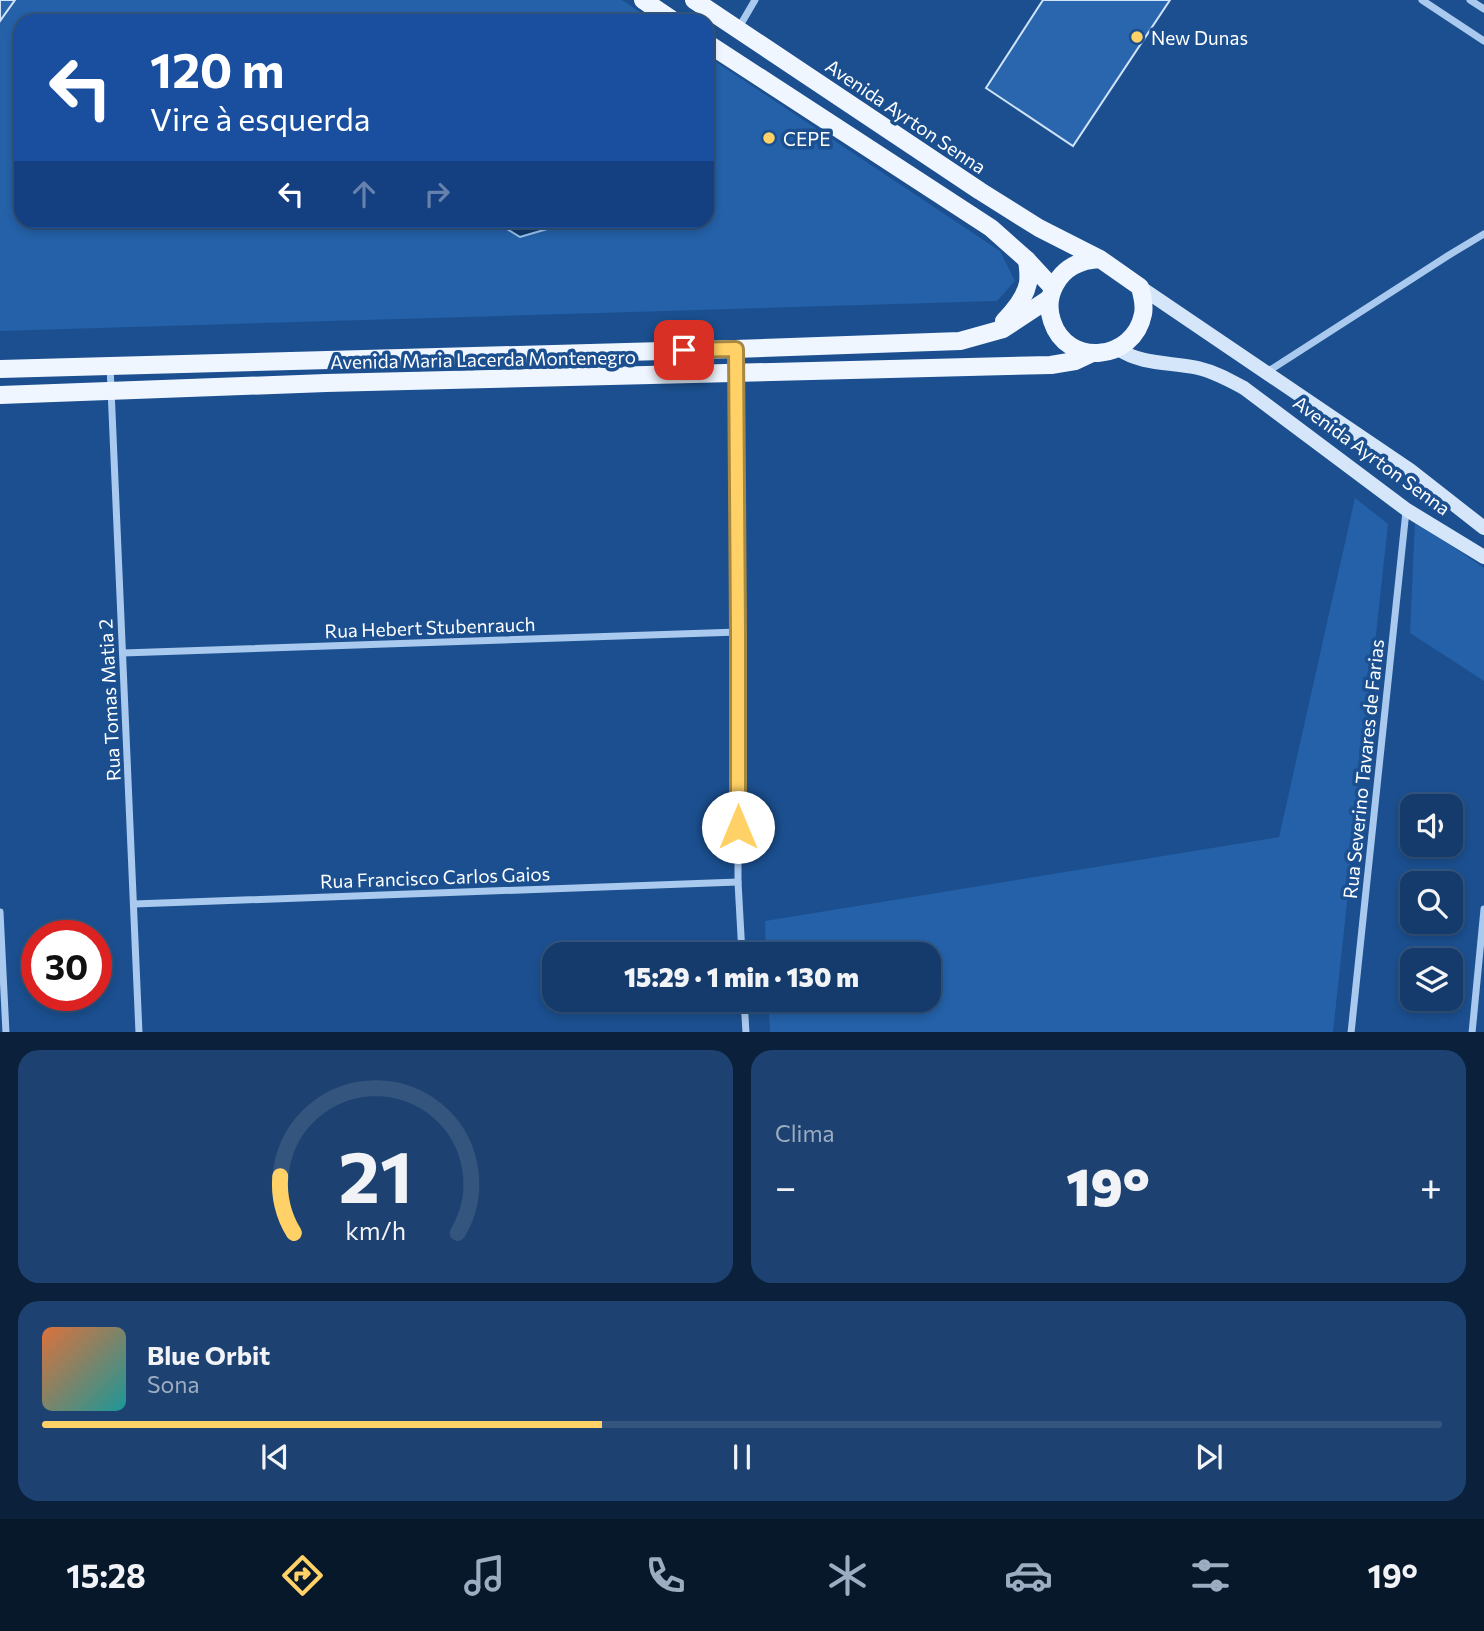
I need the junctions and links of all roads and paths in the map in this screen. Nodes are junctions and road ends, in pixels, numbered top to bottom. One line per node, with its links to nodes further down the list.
1 (643, 0): 7 (main road)
2 (694, 0): 8 (main road, Avenida Ayrton Senna)
3 (755, 0): 8 (street)
4 (1422, 0): 9 (street)
5 (1470, 0): 6 (street)
6 (1484, 9)
7 (664, 14)
8 (738, 30): 12 (main road, Avenida Ayrton Senna)
9 (1484, 41)
10 (714, 48): 13 (main road)
11 (1484, 234): 22 (street)
12 (1100, 259): 14 (main road); 15 (main road)
13 (1027, 260): 15 (main road); 16 (main road)
14 (1140, 287): 18 (main road); 22 (street, Avenida Ayrton Senna)
15 (1051, 293): 16 (main road, Avenida Maria Lacerda Montenegro); 19 (main road)
16 (991, 332): 17 (main road, Avenida Maria Lacerda Montenegro)
17 (736, 349): 20 (main road, Avenida Maria Lacerda Montenegro); 23 (street)
18 (1118, 349): 19 (main road); 26 (street, Avenida Ayrton Senna)
19 (1091, 353): 23 (main road, Avenida Maria Lacerda Montenegro)
20 (110, 365): 21 (main road, Avenida Maria Lacerda Montenegro); 24 (street, Rua Tomas Matia 2)
21 (0, 369)
22 (1267, 372): 27 (street, Avenida Ayrton Senna)
23 (735, 374): 24 (main road, Avenida Maria Lacerda Montenegro); 29 (street)
24 (111, 391): 25 (main road, Avenida Maria Lacerda Montenegro); 30 (street, Rua Tomas Matia 2)
25 (0, 395)
26 (1407, 510): 28 (street, Avenida Ayrton Senna); 40 (street, Rua Severino Tavares de Farias)
27 (1484, 528)
28 (1484, 557)
29 (738, 632): 30 (street, Rua Hebert Stubenrauch); 31 (street)
30 (123, 653): 32 (street, Rua Tomas Matia 2)
31 (738, 882): 32 (street, Rua Francisco Carlos Gaios); 35 (street)
32 (134, 904): 38 (street, Rua Tomas Matia 2)
33 (1484, 909): 41 (street)
34 (0, 912): 37 (street)
35 (741, 942)
36 (745, 1012): 39 (street)
37 (6, 1032)
38 (139, 1032)
39 (746, 1032)
40 (1352, 1032)
41 (1472, 1032)

